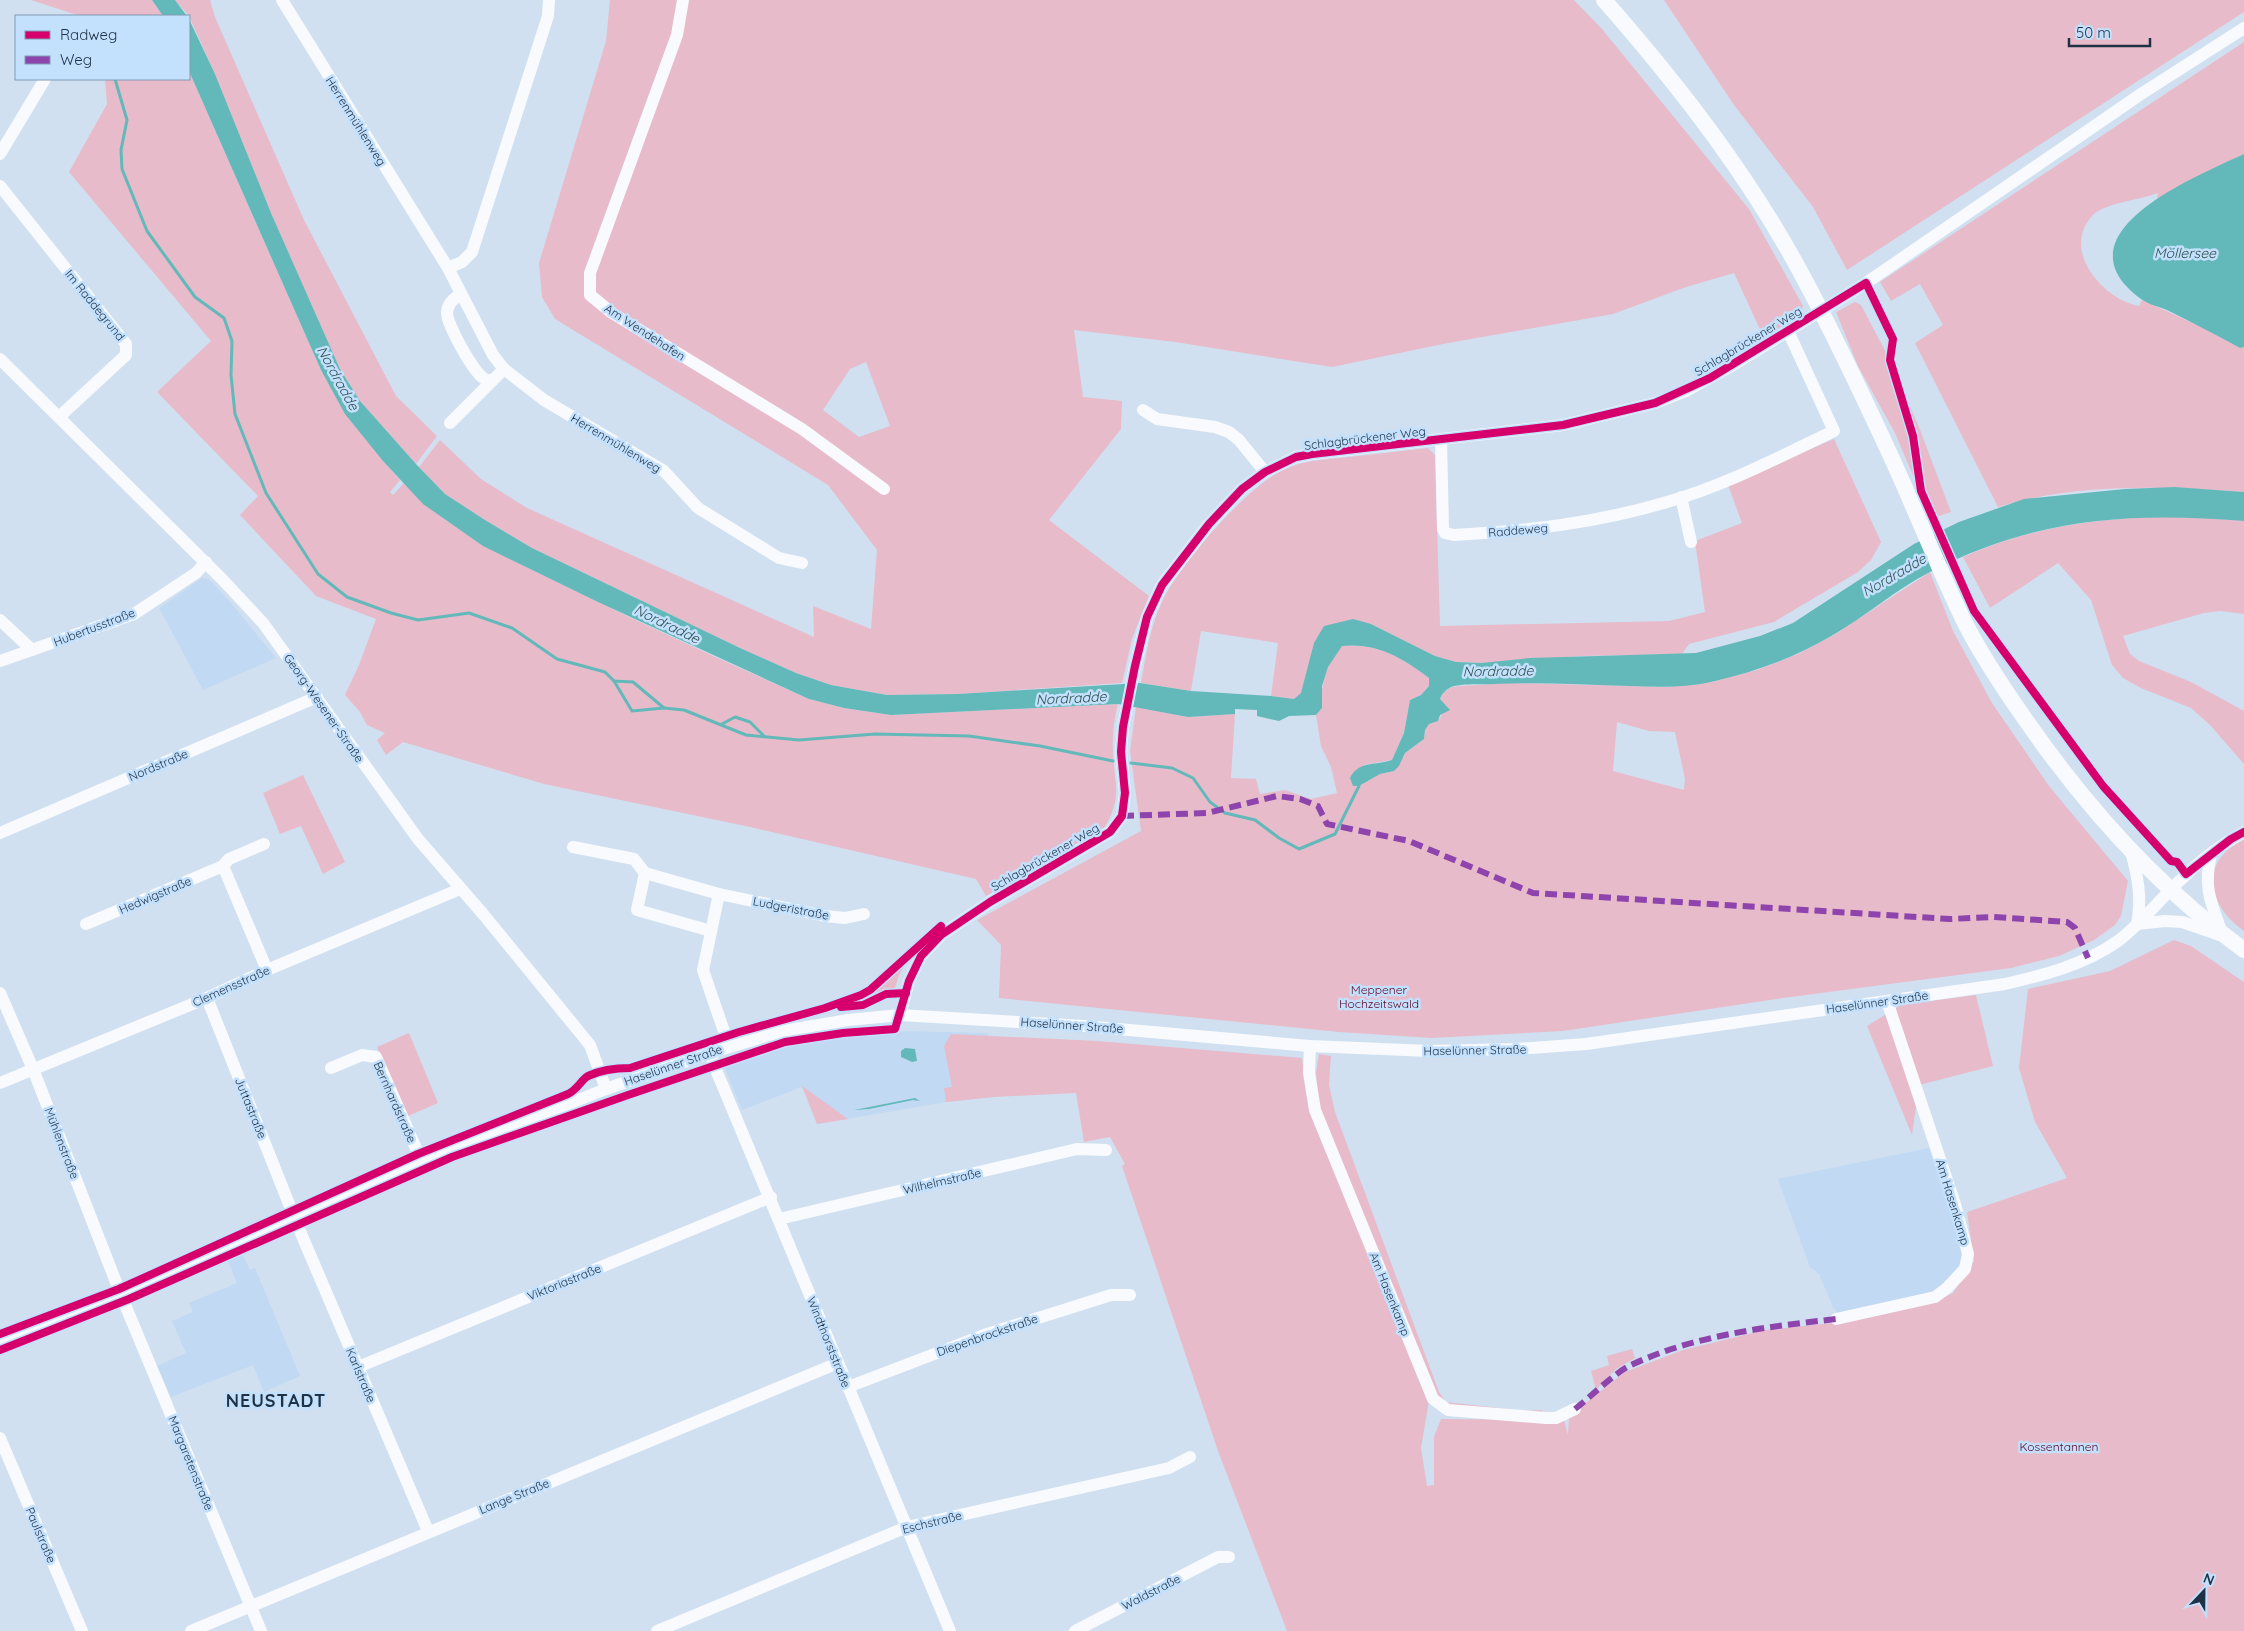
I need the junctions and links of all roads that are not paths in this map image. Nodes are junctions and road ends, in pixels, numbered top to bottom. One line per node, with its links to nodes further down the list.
1 (282, 0): 9 (street, Herrenmühlenweg)
2 (550, 0): 9 (street)
3 (682, 0): 20 (street, Am Wendehafen)
4 (1604, 0): 33 (main road)
5 (2244, 28): 11 (street, Schlagbrückener Weg)
6 (44, 80): 7 (street)
7 (0, 154)
8 (0, 186): 16 (street, Im Raddegrund)
9 (448, 268): 10 (street, Herrenmühlenweg)
10 (461, 294): 13 (street, Herrenmühlenweg); 14 (street)
11 (1788, 331): 18 (street, Schlagbrückener Weg); 21 (street, Raddeweg)
12 (0, 359): 16 (street, Georg-Wesener-Straße)
13 (504, 369): 14 (street); 24 (street, Herrenmühlenweg)
14 (493, 380): 17 (street)
15 (1143, 410): 19 (street)
16 (59, 416): 23 (street, Georg-Wesener-Straße)
17 (450, 424)
18 (1441, 440): 19 (street, Schlagbrückener Weg); 21 (street, Raddeweg)
19 (1265, 472): 50 (street, Schlagbrückener Weg)
20 (884, 489)
21 (1681, 497): 22 (street)
22 (1691, 542)
23 (206, 562): 26 (street, Hubertusstraße); 28 (street, Georg-Wesener-Straße)
24 (802, 563)
25 (0, 620): 26 (street)
26 (32, 650): 27 (street, Hubertusstraße)
27 (0, 661)
28 (316, 697): 30 (street, Nordstraße); 37 (street, Georg-Wesener-Straße)
29 (2244, 832): 34 (street, Haselünner Straße)
30 (0, 833)
31 (264, 844): 35 (street, Hedwigstraße)
32 (573, 847): 36 (street, Ludgeristraße)
33 (2131, 852): 38 (main road); 42 (street)
34 (2211, 855): 38 (street, Haselünner Straße); 44 (street)
35 (223, 866): 41 (street, Hedwigstraße); 46 (street)
36 (646, 873): 39 (street, Ludgeristraße); 43 (street)
37 (460, 888): 46 (street, Clemensstraße); 57 (street, Georg-Wesener-Straße)
38 (2170, 891): 42 (street, Haselünner Straße); 44 (main road)
39 (719, 894): 40 (street, Ludgeristraße); 43 (street)
40 (864, 914)
41 (86, 924)
42 (2137, 924): 44 (street); 49 (street, Haselünner Straße)
43 (711, 931): 51 (street)
44 (2224, 935): 45 (main road)
45 (2244, 950)
46 (267, 970): 48 (street, Clemensstraße)
47 (0, 993): 55 (street, Mühlenstraße)
48 (206, 998): 55 (street, Clemensstraße); 61 (street, Juttastraße)
49 (1887, 1000): 52 (street, Haselünner Straße); 65 (street, Am Hasenkamp)
50 (900, 1015): 51 (street, Haselünner Straße); 52 (street, Haselünner Straße)
51 (729, 1046): 53 (street, Haselünner Straße)
52 (1310, 1046): 70 (street, Am Hasenkamp)
53 (709, 1053): 57 (street, Haselünner Straße); 60 (street, Windthorststraße)
54 (331, 1068): 59 (street, Bernhardstraße)
55 (33, 1070): 56 (street, Clemensstraße); 63 (street, Mühlenstraße)
56 (0, 1083)
57 (606, 1089): 59 (street, Haselünner Straße)
58 (1106, 1150): 62 (street, Wilhelmstraße)
59 (422, 1162): 61 (street, Haselünner Straße)
60 (770, 1197): 62 (street, Windthorststraße); 68 (street, Viktoriastraße)
61 (295, 1218): 63 (street, Haselünner Straße); 68 (street, Karlstraße)
62 (779, 1219): 67 (street, Windthorststraße)
63 (121, 1295): 66 (street, Haselünner Straße); 76 (street, Margaretenstraße)
64 (1130, 1295): 69 (street, Diepenbrockstraße)
65 (1836, 1319)
66 (0, 1342)
67 (838, 1363): 69 (street, Windthorststraße); 74 (street, Lange Straße)
68 (358, 1367): 74 (street, Karlstraße)
69 (848, 1387): 73 (street, Windthorststraße)
70 (1575, 1409)
71 (0, 1438): 77 (street, Paulstraße)
72 (1190, 1457): 73 (street, Eschstraße)
73 (907, 1527): 80 (street, Eschstraße); 81 (street, Windthorststraße)
74 (428, 1531): 76 (street, Lange Straße)
75 (1229, 1557): 82 (street, Waldstraße)
76 (250, 1606): 78 (street, Lange Straße); 79 (street, Margaretenstraße)
77 (82, 1631)
78 (191, 1631)
79 (261, 1631)
80 (657, 1631)
81 (950, 1631)
82 (1075, 1631)

